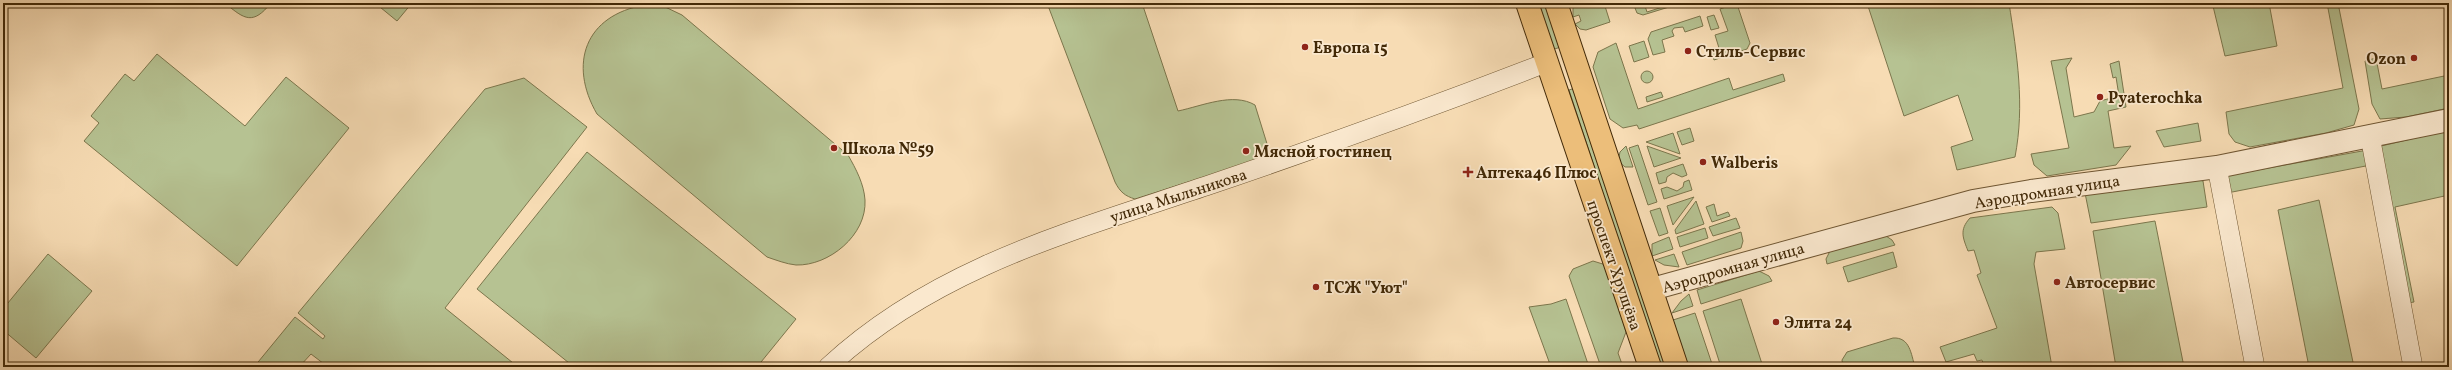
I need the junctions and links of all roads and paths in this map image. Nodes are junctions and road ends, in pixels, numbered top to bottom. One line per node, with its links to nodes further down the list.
1 (1527, 3): 4 (main road, проспект Хрущёва)
2 (1556, 3): 3 (main road, проспект Хрущёва)
3 (1572, 50): 4 (main road); 8 (main road, проспект Хрущёва)
4 (1548, 62): 9 (street, улица Мыльникова); 10 (main road, проспект Хрущёва)
5 (2449, 120): 6 (street, Аэродромная улица)
6 (2370, 136): 7 (street, Аэродромная улица); 13 (street)
7 (2218, 167): 8 (street, Аэродромная улица); 12 (street)
8 (1652, 290): 11 (main road, проспект Хрущёва)
9 (828, 367)
10 (1650, 367)
11 (1677, 367)
12 (2255, 367)
13 (2413, 367)

